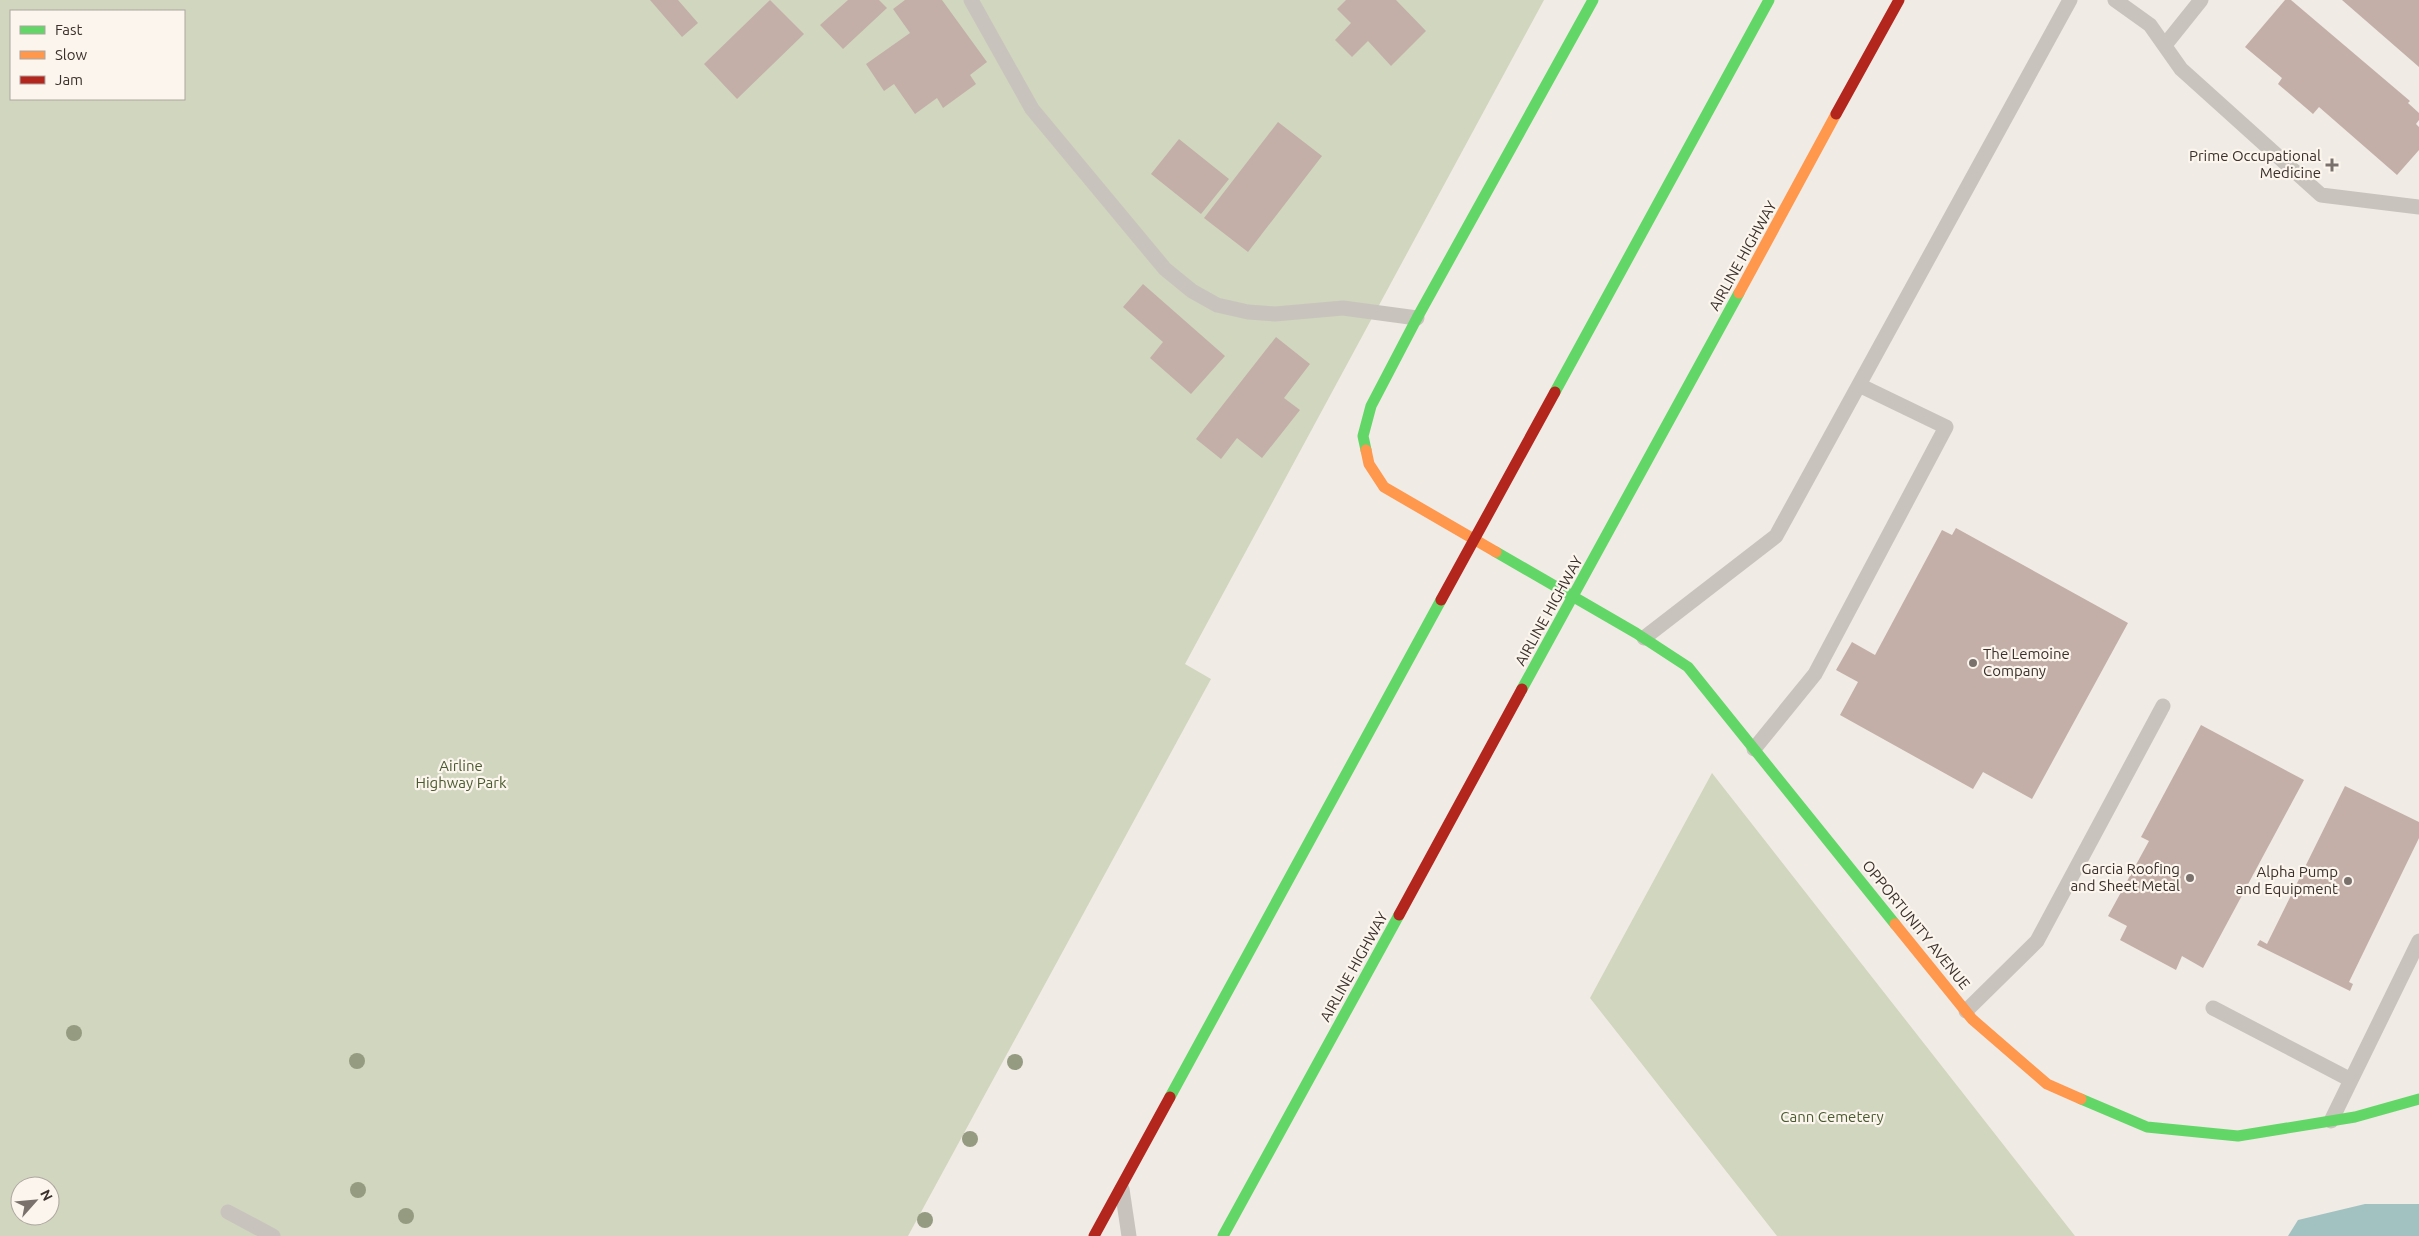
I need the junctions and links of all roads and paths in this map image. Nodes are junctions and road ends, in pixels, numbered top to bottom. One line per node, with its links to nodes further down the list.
1 (971, 0): 10 (lane)
2 (1593, 0): 10 (main road, OPPORTUNITY AVENUE)
3 (1769, 0): 12 (main road)
4 (1899, 0): 13 (main road, AIRLINE HIGHWAY)
5 (2070, 0): 11 (lane)
6 (2115, 0): 8 (lane)
7 (2201, 0): 8 (lane)
8 (2165, 45): 9 (lane)
9 (2419, 207)
10 (1417, 318): 12 (main road, OPPORTUNITY AVENUE)
11 (1859, 385): 14 (lane); 16 (lane)
12 (1475, 540): 13 (main road, OPPORTUNITY AVENUE); 23 (main road)
13 (1573, 598): 14 (main road, OPPORTUNITY AVENUE); 28 (main road, AIRLINE HIGHWAY)
14 (1644, 638): 16 (main road, OPPORTUNITY AVENUE)
15 (2163, 706): 19 (lane)
16 (1754, 749): 19 (main road, OPPORTUNITY AVENUE)
17 (2419, 941): 20 (lane)
18 (2213, 1008): 20 (lane)
19 (1966, 1011): 22 (main road, OPPORTUNITY AVENUE)
20 (2351, 1080): 22 (lane)
21 (2419, 1099): 22 (main road, OPPORTUNITY AVENUE)
22 (2330, 1121)
23 (1122, 1185): 26 (main road); 27 (lane)
24 (228, 1212): 25 (lane)
25 (273, 1236)
26 (1094, 1236)
27 (1129, 1236)
28 (1223, 1236)

